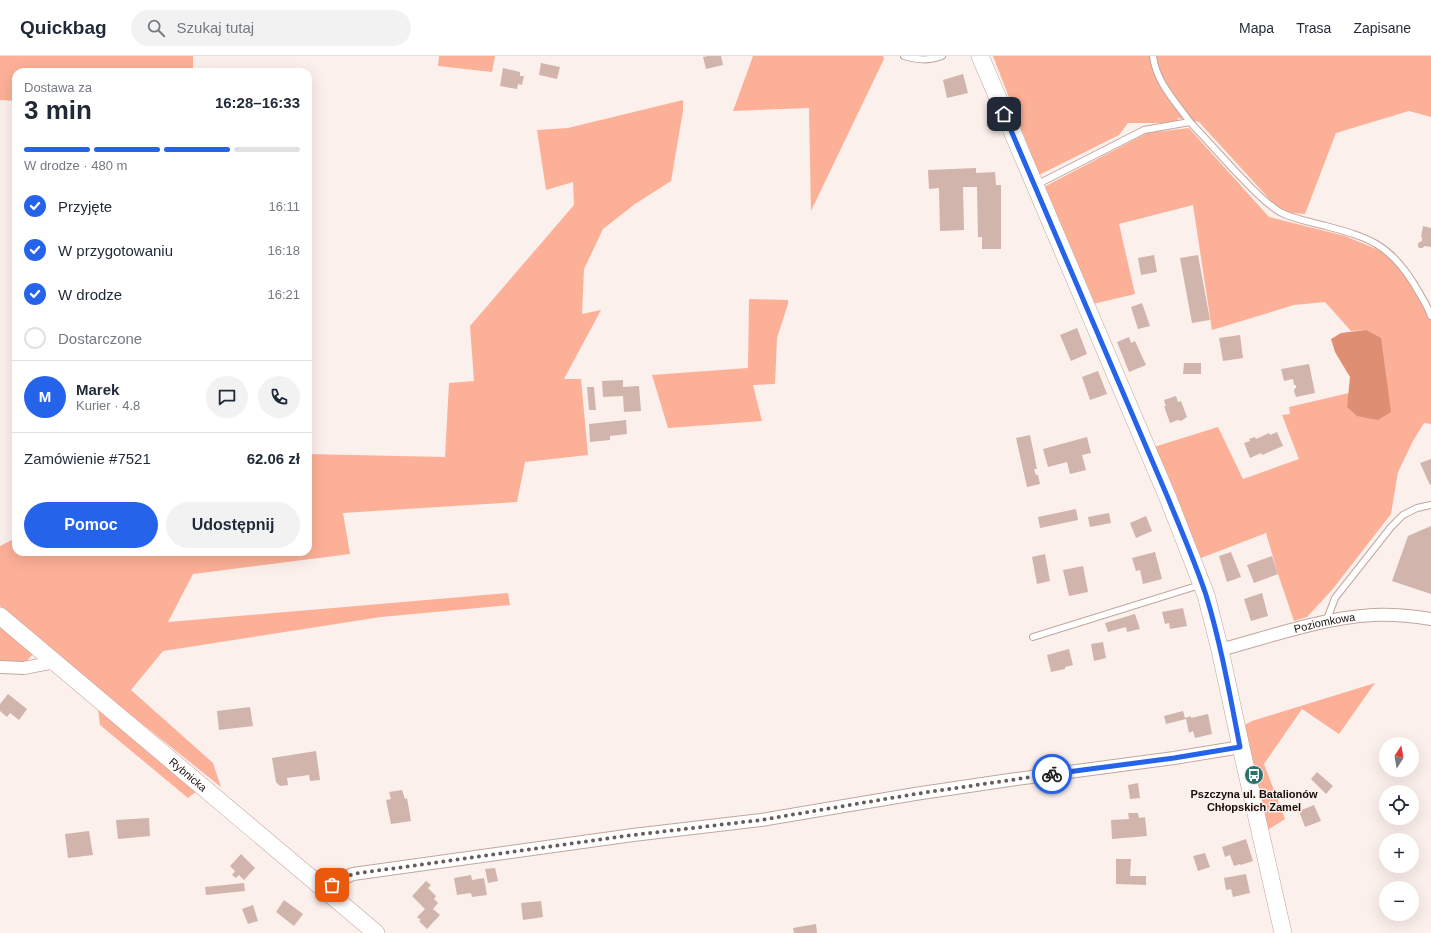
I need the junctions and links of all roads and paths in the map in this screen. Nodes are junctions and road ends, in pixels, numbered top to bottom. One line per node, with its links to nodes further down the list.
1 (904, 56): 2 (lane)
2 (942, 56)
3 (980, 56): 6 (street)
4 (1153, 56): 5 (lane)
5 (1190, 122): 6 (lane); 7 (lane)
6 (1034, 186): 9 (street)
7 (1431, 316)
8 (1431, 505): 12 (lane)
9 (1202, 585): 13 (lane); 14 (street)
10 (0, 616): 15 (street, Rybnicka)
11 (1431, 619): 12 (street, Poziomkowa)
12 (1326, 622): 14 (street, Poziomkowa)
13 (1033, 637)
14 (1220, 650): 17 (street)
15 (55, 662): 16 (street); 18 (street, Rybnicka)
16 (0, 667)
17 (1240, 747): 18 (street); 20 (street)
18 (325, 891): 19 (street, Rybnicka)
19 (376, 933)
20 (1283, 933)

